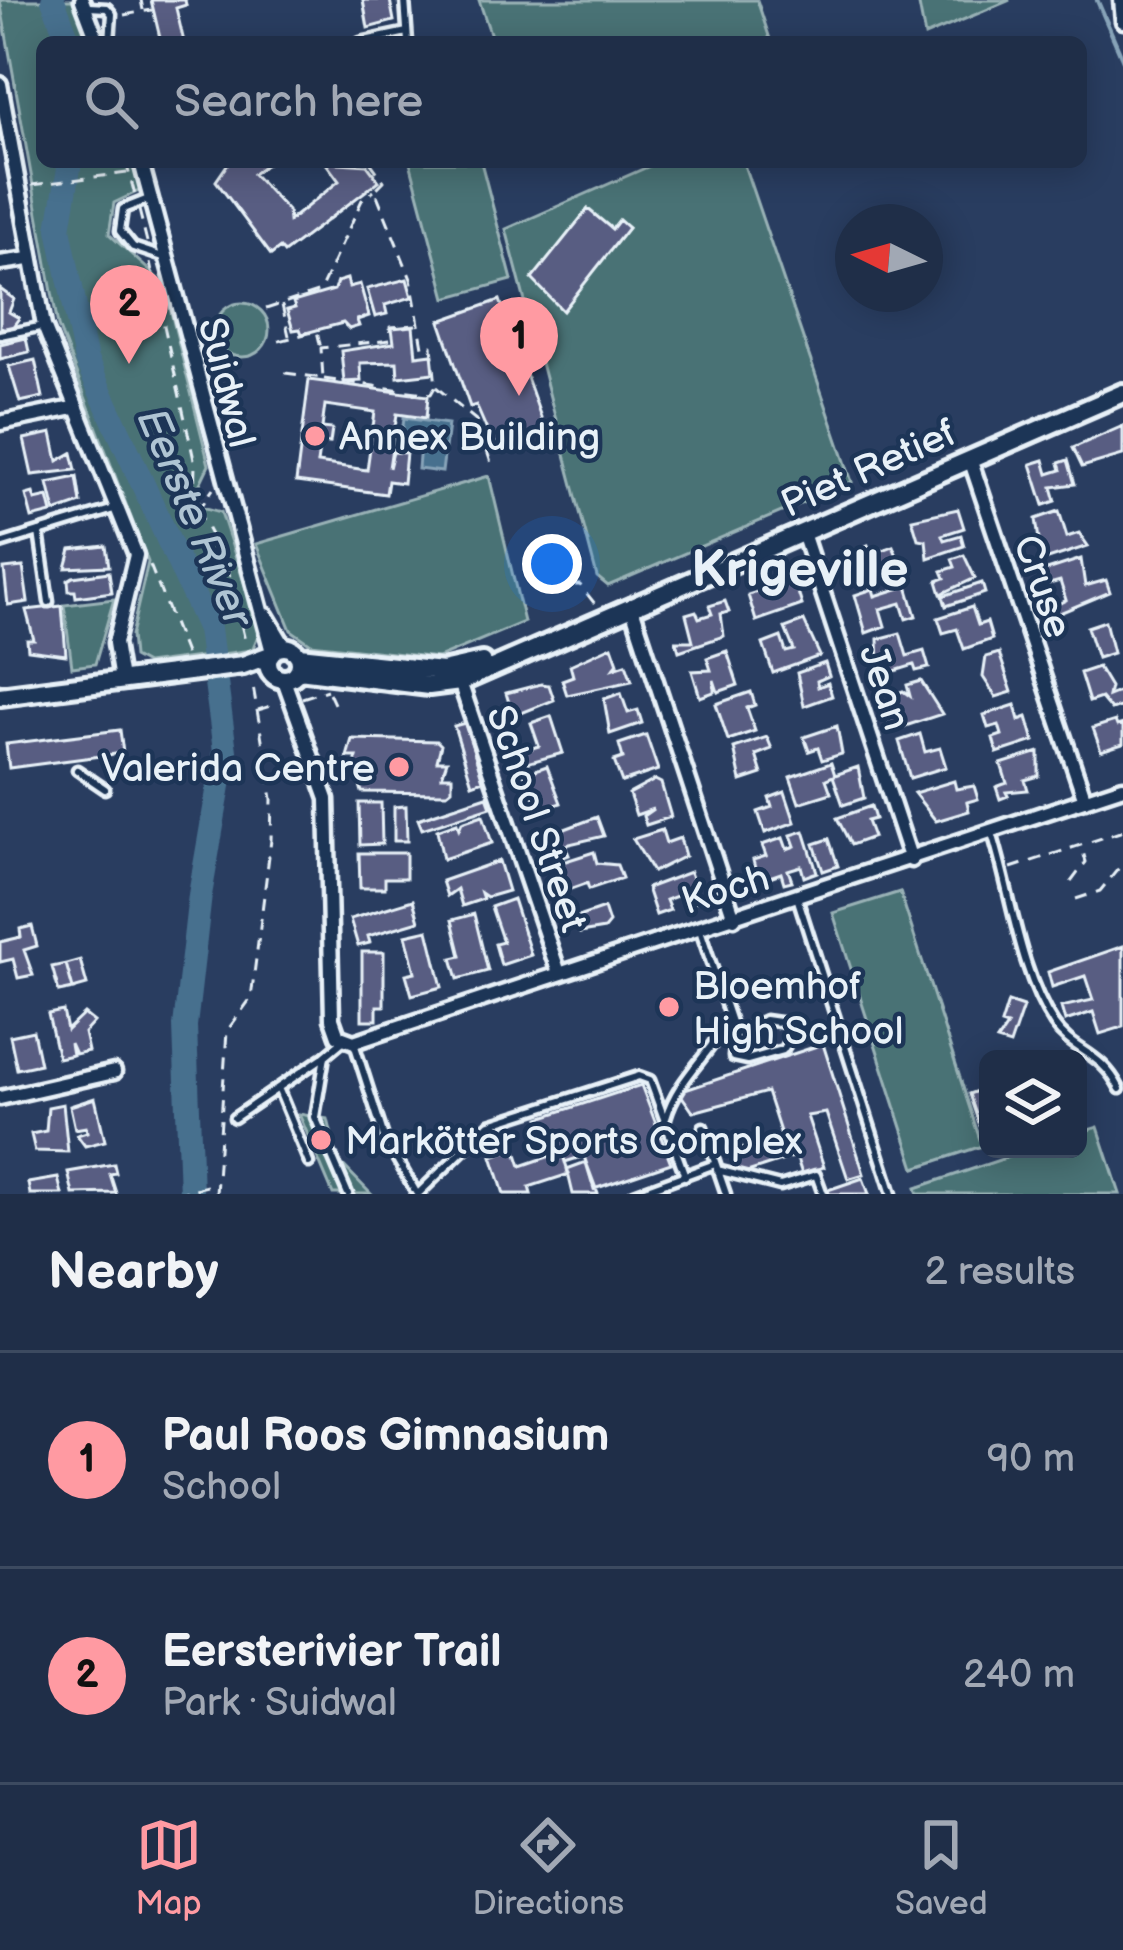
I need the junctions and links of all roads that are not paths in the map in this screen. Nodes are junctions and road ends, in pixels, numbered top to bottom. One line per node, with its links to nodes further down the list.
1 (405, 0): 7 (lane)
2 (1121, 0): 4 (street)
3 (84, 4): 5 (street); 6 (lane)
4 (1123, 21)
5 (96, 36)
6 (110, 36)
7 (407, 36)
8 (0, 85): 12 (street)
9 (141, 168): 10 (street, Suidwal)
10 (144, 200): 11 (street, Suidwal); 11 (lane)
11 (166, 258): 26 (street, Suidwal)
12 (29, 259): 13 (street); 14 (street)
13 (0, 263)
14 (44, 326): 15 (lane); 17 (street)
15 (0, 335)
16 (1123, 393): 19 (street, Piet Retief)
17 (73, 408): 18 (street); 20 (street)
18 (0, 423)
19 (970, 459): 22 (street, Piet Retief); 33 (street, Cruse)
20 (117, 507): 21 (lane); 28 (street)
21 (39, 532): 23 (lane); 24 (lane)
22 (803, 532): 25 (street, Piet Retief); 35 (street, Jean)
23 (0, 544)
24 (49, 602)
25 (631, 605): 27 (street, Piet Retief); 37 (street)
26 (272, 662): 27 (street, Piet Retief); 28 (street, Piet Retief); 42 (street, Suidwal)
27 (459, 676): 39 (street, School Street)
28 (121, 680): 29 (street, Piet Retief)
29 (0, 696)
30 (76, 770): 32 (lane)
31 (1123, 787): 33 (street, Koch)
32 (105, 789)
33 (1084, 800): 34 (street, Koch)
34 (991, 830): 35 (street, Koch); 46 (lane)
35 (911, 860): 36 (street, Koch)
36 (797, 897): 37 (street, Koch); 59 (lane)
37 (734, 918): 38 (street, Koch)
38 (699, 927): 39 (street, Koch); 40 (lane)
39 (559, 973): 42 (street, Koch)
40 (730, 1019): 41 (lane); 49 (lane)
41 (735, 1034): 41 (lane)
42 (349, 1042): 43 (lane); 55 (lane)
43 (325, 1057): 45 (lane); 54 (lane)
44 (114, 1072): 47 (street)
45 (278, 1088): 48 (lane); 51 (lane)
46 (1122, 1091)
47 (0, 1098)
48 (234, 1118)
49 (665, 1121): 53 (lane); 55 (lane)
50 (703, 1127): 52 (lane)
51 (309, 1163)
52 (716, 1167): 53 (lane); 57 (lane); 58 (lane)
53 (685, 1176): 56 (lane)
54 (348, 1194)
55 (417, 1194)
56 (634, 1194)
57 (726, 1194)
58 (823, 1194)
59 (892, 1194)

